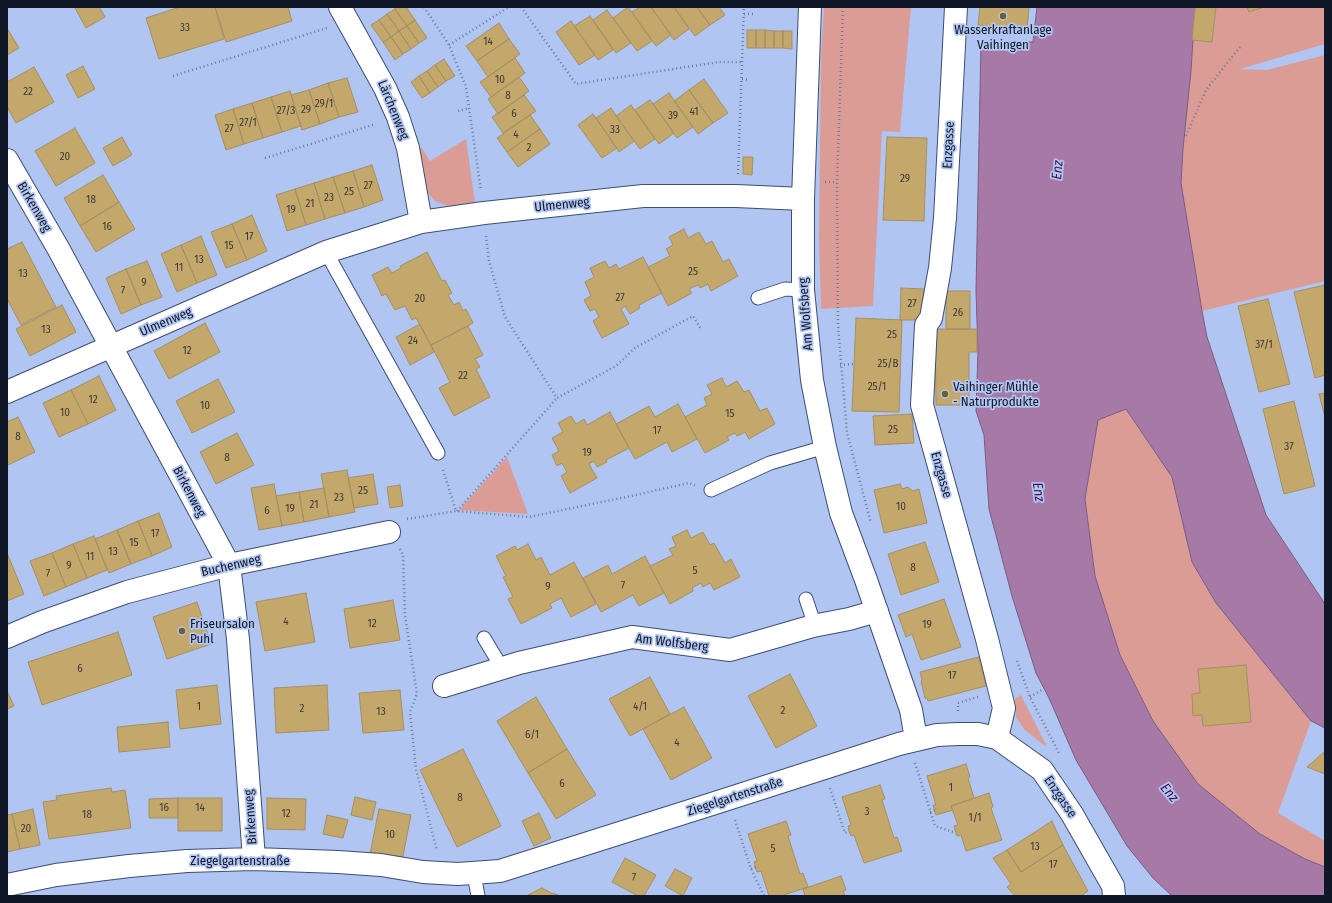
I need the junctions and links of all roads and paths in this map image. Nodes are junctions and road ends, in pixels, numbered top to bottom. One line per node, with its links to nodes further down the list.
1 (424, 7): 11 (path)
2 (509, 7): 11 (path)
3 (521, 7): 13 (path)
4 (744, 7): 9 (path)
5 (810, 7): 24 (street, Am Wolfsberg)
6 (843, 7): 32 (path)
7 (956, 7): 54 (street, Enzgasse)
8 (344, 14): 14 (path); 19 (street, Lärchenweg)
9 (744, 14): 10 (path); 13 (path)
10 (756, 14)
11 (449, 45): 17 (path)
12 (1240, 47): 20 (path)
13 (743, 62): 15 (path)
14 (173, 76)
15 (742, 79): 16 (path); 23 (path)
16 (750, 80)
17 (469, 108): 18 (path); 25 (path)
18 (458, 111)
19 (398, 117): 21 (path); 26 (street, Lärchenweg)
20 (1186, 136)
21 (265, 158)
22 (7, 160): 31 (street, Birkenweg)
23 (736, 196): 24 (street, Ulmenweg); 25 (street, Ulmenweg)
24 (802, 199): 28 (street, Am Wolfsberg)
25 (484, 213): 26 (street, Ulmenweg); 35 (path)
26 (421, 222): 27 (street, Ulmenweg)
27 (326, 252): 31 (street, Ulmenweg); 37 (lane)
28 (803, 290): 29 (lane); 36 (street, Am Wolfsberg)
29 (758, 298)
30 (701, 329): 35 (path)
31 (110, 346): 34 (street, Ulmenweg); 43 (street, Birkenweg)
32 (840, 364): 33 (path); 40 (path)
33 (854, 364)
34 (7, 392)
35 (557, 398): 39 (path)
36 (825, 447): 38 (lane); 45 (street, Am Wolfsberg)
37 (438, 453): 39 (path)
38 (711, 490): 39 (path)
39 (456, 512): 41 (path)
40 (871, 526)
41 (389, 532): 43 (street, Buchenweg)
42 (403, 555): 66 (path)
43 (229, 565): 47 (street, Buchenweg); 63 (street, Birkenweg)
44 (806, 599): 46 (lane)
45 (877, 611): 46 (street, Am Wolfsberg); 55 (street, Am Wolfsberg)
46 (813, 626): 50 (street, Am Wolfsberg)
47 (7, 637)
48 (484, 638): 50 (lane)
49 (1015, 655): 53 (path)
50 (498, 669): 51 (street, Am Wolfsberg)
51 (444, 686)
52 (1042, 690): 53 (path)
53 (1030, 697): 56 (path)
54 (997, 738): 55 (street, Ziegelgartenstraße); 71 (street, Enzgasse)
55 (912, 740): 57 (street, Ziegelgartenstraße); 60 (path)
56 (1062, 759)
57 (824, 768): 58 (street, Ziegelgartenstraße); 61 (path)
58 (728, 799): 65 (path); 67 (street, Ziegelgartenstraße)
59 (935, 810): 60 (path)
60 (930, 812): 62 (path)
61 (849, 831)
62 (956, 831)
63 (254, 859): 66 (street, Ziegelgartenstraße); 68 (street, Ziegelgartenstraße)
64 (756, 867): 65 (path)
65 (751, 869): 70 (path)
66 (438, 873): 67 (street, Ziegelgartenstraße)
67 (474, 874): 69 (lane)
68 (7, 885)
69 (478, 896)
70 (764, 896)
71 (1114, 896)

